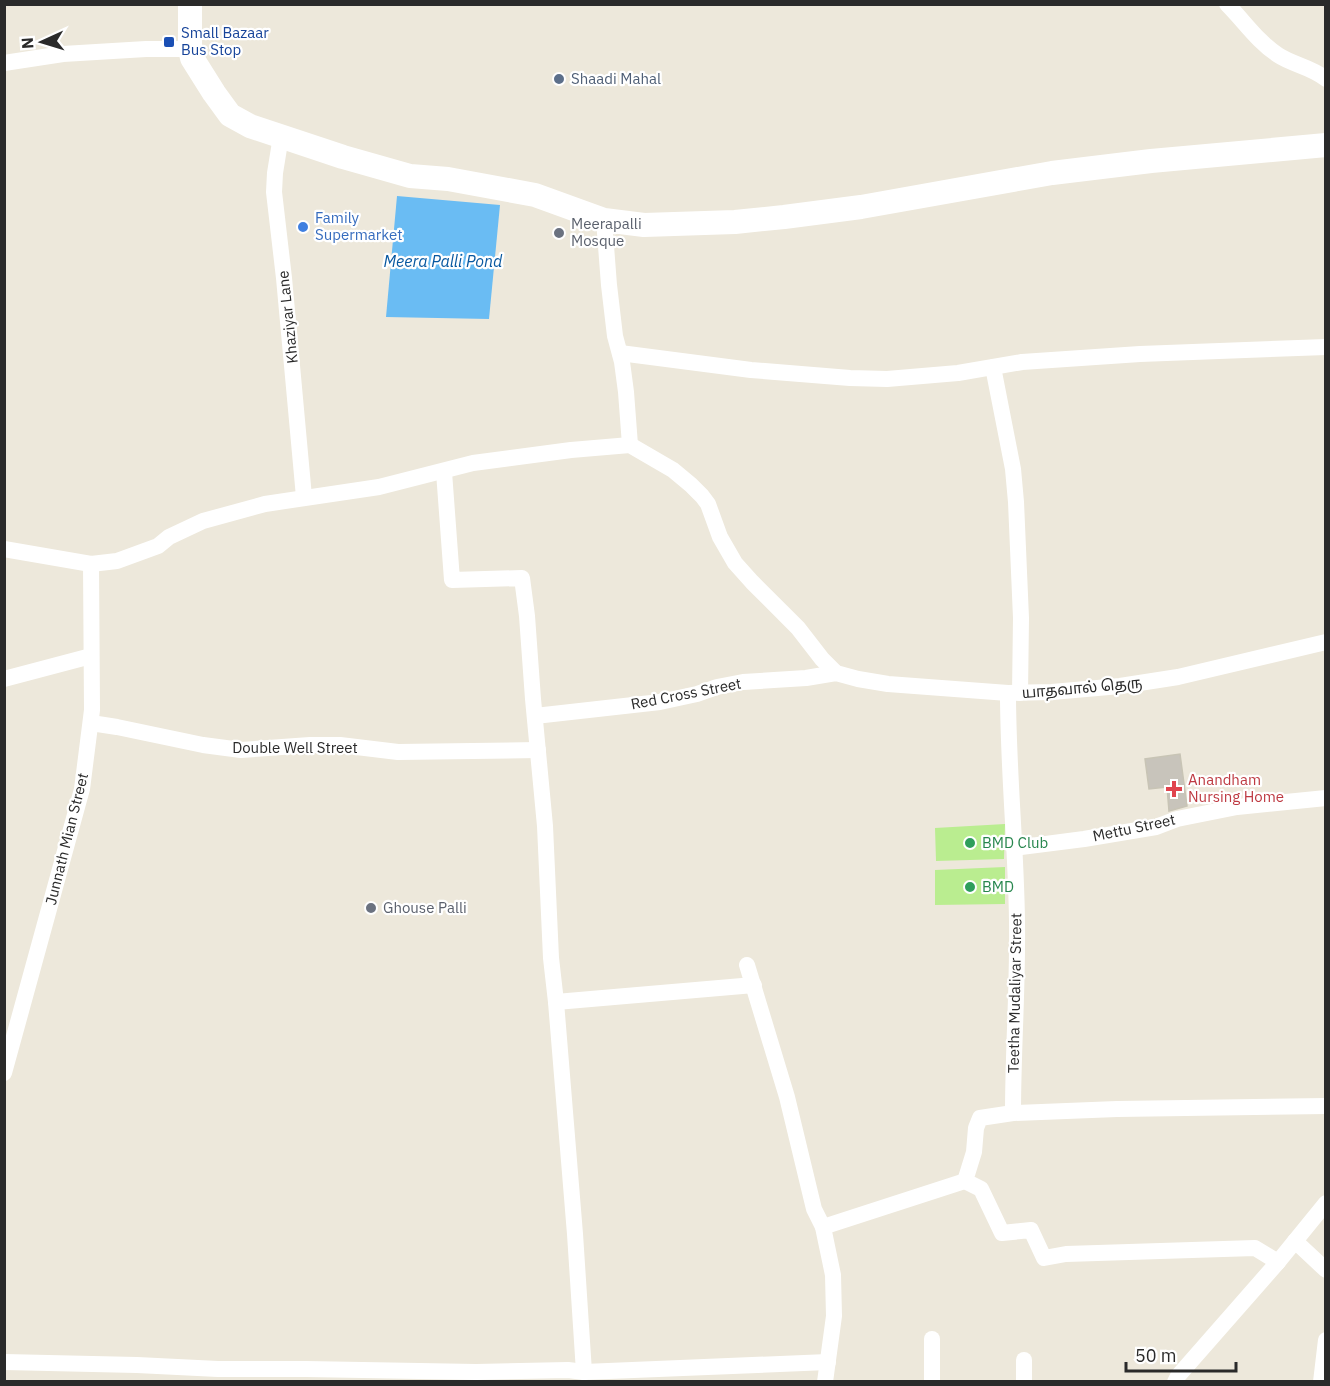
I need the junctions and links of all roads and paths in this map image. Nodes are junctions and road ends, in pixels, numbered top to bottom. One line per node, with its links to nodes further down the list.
1 (190, 4): 3 (street)
2 (1227, 4): 5 (street)
3 (190, 49): 4 (street); 6 (street)
4 (4, 63)
5 (1326, 80)
6 (281, 136): 8 (street); 14 (street, Khaziyar Lane)
7 (1326, 145): 8 (street)
8 (604, 220): 10 (street)
9 (1326, 347): 11 (street)
10 (620, 353): 11 (street); 12 (street)
11 (993, 367): 21 (street, Teetha Mudaliyar Street)
12 (630, 445): 13 (street); 19 (street)
13 (444, 472): 14 (street); 22 (street)
14 (304, 497): 16 (street)
15 (4, 549): 16 (street)
16 (91, 564): 18 (street, Junnath Mian Street)
17 (1326, 642): 21 (street, யாதவால் தெரு)
18 (91, 656): 20 (street); 23 (street, Junnath Mian Street)
19 (836, 673): 21 (street, யாதவால் தெரு); 22 (street, Red Cross Street)
20 (4, 679)
21 (1014, 693): 26 (street, Teetha Mudaliyar Street)
22 (535, 716): 24 (street)
23 (91, 723): 24 (street, Double Well Street); 30 (street, Junnath Mian Street)
24 (538, 750): 29 (street)
25 (1326, 798): 26 (street, Mettu Street)
26 (1014, 849): 32 (street, Teetha Mudaliyar Street)
27 (747, 966): 28 (street)
28 (754, 985): 29 (street); 35 (street)
29 (556, 1002): 44 (street)
30 (4, 1073)
31 (1326, 1106): 32 (street)
32 (1014, 1113): 33 (street)
33 (965, 1181): 35 (street); 37 (street)
34 (1326, 1203): 36 (street)
35 (823, 1227): 43 (street)
36 (1295, 1241): 37 (street); 38 (street)
37 (1278, 1262): 50 (street)
38 (1326, 1270)
39 (932, 1339): 48 (street)
40 (1326, 1340): 51 (street)
41 (1024, 1360): 49 (street)
42 (4, 1362): 45 (street)
43 (828, 1362): 44 (street); 47 (street)
44 (584, 1372): 46 (street)
45 (182, 1374): 46 (street)
46 (364, 1376)
47 (825, 1382)
48 (932, 1382)
49 (1024, 1382)
50 (1175, 1382)
51 (1321, 1382)

